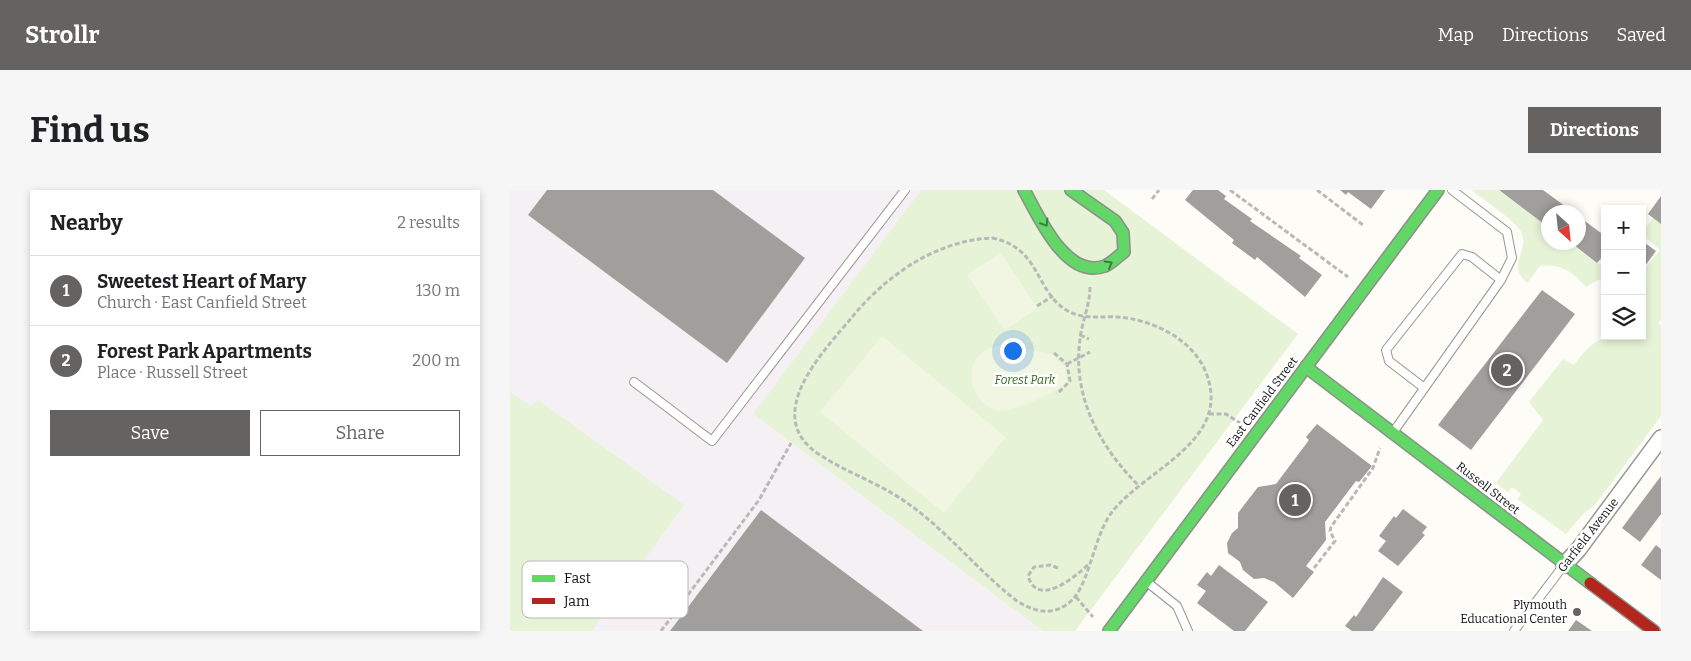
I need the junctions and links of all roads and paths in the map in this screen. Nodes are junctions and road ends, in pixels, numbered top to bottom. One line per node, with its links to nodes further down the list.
1 (905, 190): 24 (lane)
2 (1024, 190): 11 (street, one-way to 11)
3 (1071, 190): 11 (street, one-way to 3)
4 (1159, 190): 9 (path)
5 (1230, 190): 12 (path)
6 (1317, 190): 10 (path)
7 (1438, 190): 23 (street, East Canfield Street)
8 (1452, 190): 13 (lane)
9 (1152, 199)
10 (1363, 225)
11 (1089, 269): 16 (path)
12 (1348, 277)
13 (1500, 280): 25 (lane); 25 (lane)
14 (1053, 296): 15 (path); 16 (path); 40 (path)
15 (1037, 306)
16 (1084, 317): 17 (path); 27 (path)
17 (1080, 336): 18 (path); 21 (path)
18 (1089, 340)
19 (1090, 352): 21 (path)
20 (1054, 353): 22 (path)
21 (1080, 358): 22 (path); 33 (path)
22 (1067, 364): 26 (path)
23 (1306, 367): 29 (street, Russell Street); 38 (street, East Canfield Street)
24 (634, 382)
25 (1424, 387): 29 (lane)
26 (1057, 394)
27 (1208, 414): 28 (path); 33 (path)
28 (1240, 422)
29 (1393, 432): 35 (street, Russell Street)
30 (1661, 438): 35 (street, Garfield Avenue)
31 (791, 443): 39 (path)
32 (1380, 448): 37 (path)
33 (1139, 486): 34 (path)
34 (1090, 563): 36 (path); 40 (path)
35 (1564, 564): 46 (lane, Garfield Avenue); 47 (street, Russell Street)
36 (1058, 568)
37 (1314, 568)
38 (1146, 581): 44 (street, East Canfield Street); 45 (lane)
39 (688, 595)
40 (1076, 597): 41 (path)
41 (1093, 617)
42 (671, 618): 43 (path)
43 (661, 631)
44 (1109, 631)
45 (1188, 631)
46 (1514, 631)
47 (1654, 631)

